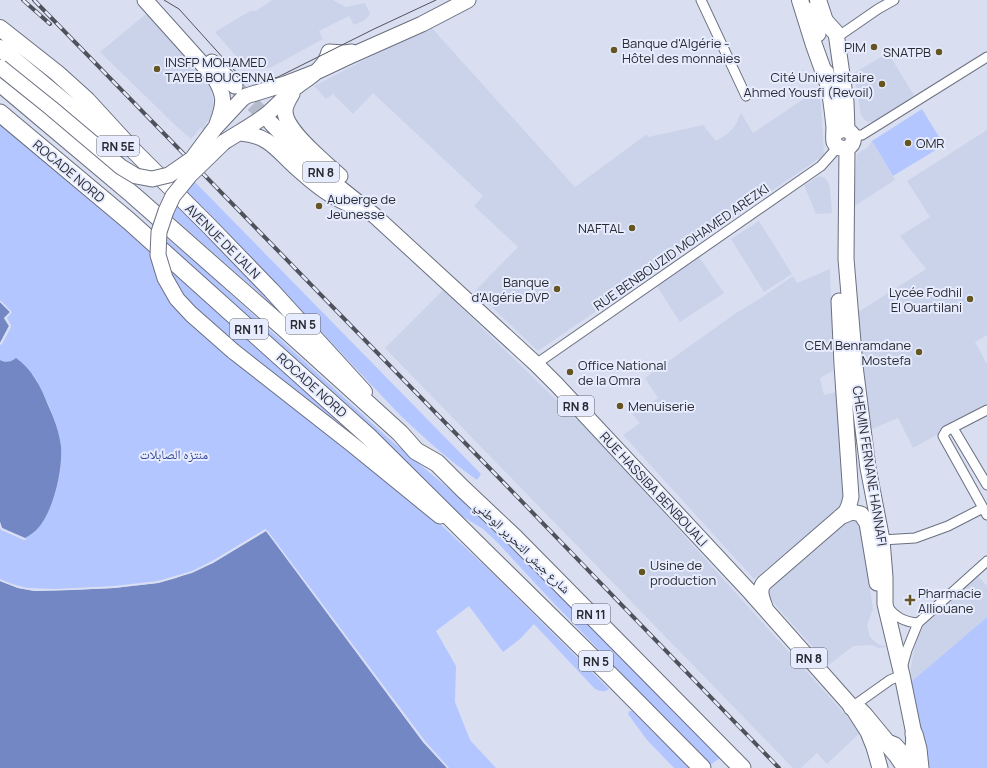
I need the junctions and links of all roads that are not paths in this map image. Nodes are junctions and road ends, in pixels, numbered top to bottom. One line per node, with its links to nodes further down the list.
1 (145, 0): 15 (main road); 20 (main road)
2 (701, 0): 17 (street)
3 (828, 0): 8 (highway)
4 (894, 0): 8 (street)
5 (463, 2): 12 (main road)
6 (810, 3): 8 (highway); 14 (highway)
7 (0, 28): 23 (highway, AVENUE DE L'ALN / RN 5)
8 (836, 35): 22 (main road)
9 (0, 48): 23 (highway, RN 5E)
10 (987, 57): 22 (street)
11 (0, 67): 20 (main road, bridge)
12 (316, 72): 16 (main road); 20 (main road)
13 (0, 83): 28 (highway, ROCADE NORD / RN 11)
14 (828, 84): 22 (main road)
15 (235, 86)
16 (295, 88): 21 (main road); 24 (main road)
17 (746, 96)
18 (0, 113): 34 (highway, ROCADE NORD / RN 11)
19 (271, 123): 24 (main road, RN 8)
20 (216, 128)
21 (240, 133): 24 (main road); 34 (main road, bridge)
22 (843, 140): 25 (street, RUE BENBOUZID MOHAMED AREZKI); 32 (main road, CHEMIN FERNANE HANNAFI); 33 (main road, CHEMIN FERNANE HANNAFI)
23 (168, 186): 28 (highway, AVENUE DE L'ALN / RN 5)
24 (375, 216): 25 (main road, RUE HASSIBA BENBOUALI / RN 8)
25 (536, 364): 37 (main road, RUE HASSIBA BENBOUALI / RN 8)
26 (987, 410): 27 (street)
27 (953, 428): 29 (street); 31 (street)
28 (437, 463): 44 (highway, شارع جيش التحرير الوطني / RN 11)
29 (983, 471): 30 (street)
30 (987, 485)
31 (985, 512): 33 (street)
32 (840, 517): 36 (main road); 37 (main road, CHEMIN FERNANE HANNAFI)
33 (882, 540): 36 (main road, CHEMIN FERNANE HANNAFI)
34 (489, 556): 43 (highway, RN 5)
35 (987, 560): 38 (street)
36 (885, 604): 38 (street); 39 (main road, CHEMIN FERNANE HANNAFI)
37 (765, 609): 40 (main road, RUE HASSIBA BENBOUALI / RN 8)
38 (918, 623): 39 (street)
39 (902, 673): 40 (street); 41 (main road, CHEMIN FERNANE HANNAFI)
40 (852, 707): 42 (highway); 45 (main road, RN 8)
41 (914, 734): 42 (main road); 47 (highway)
42 (888, 742): 46 (highway)
43 (702, 768)
44 (742, 768)
45 (880, 768)
46 (906, 768)
47 (920, 768)

